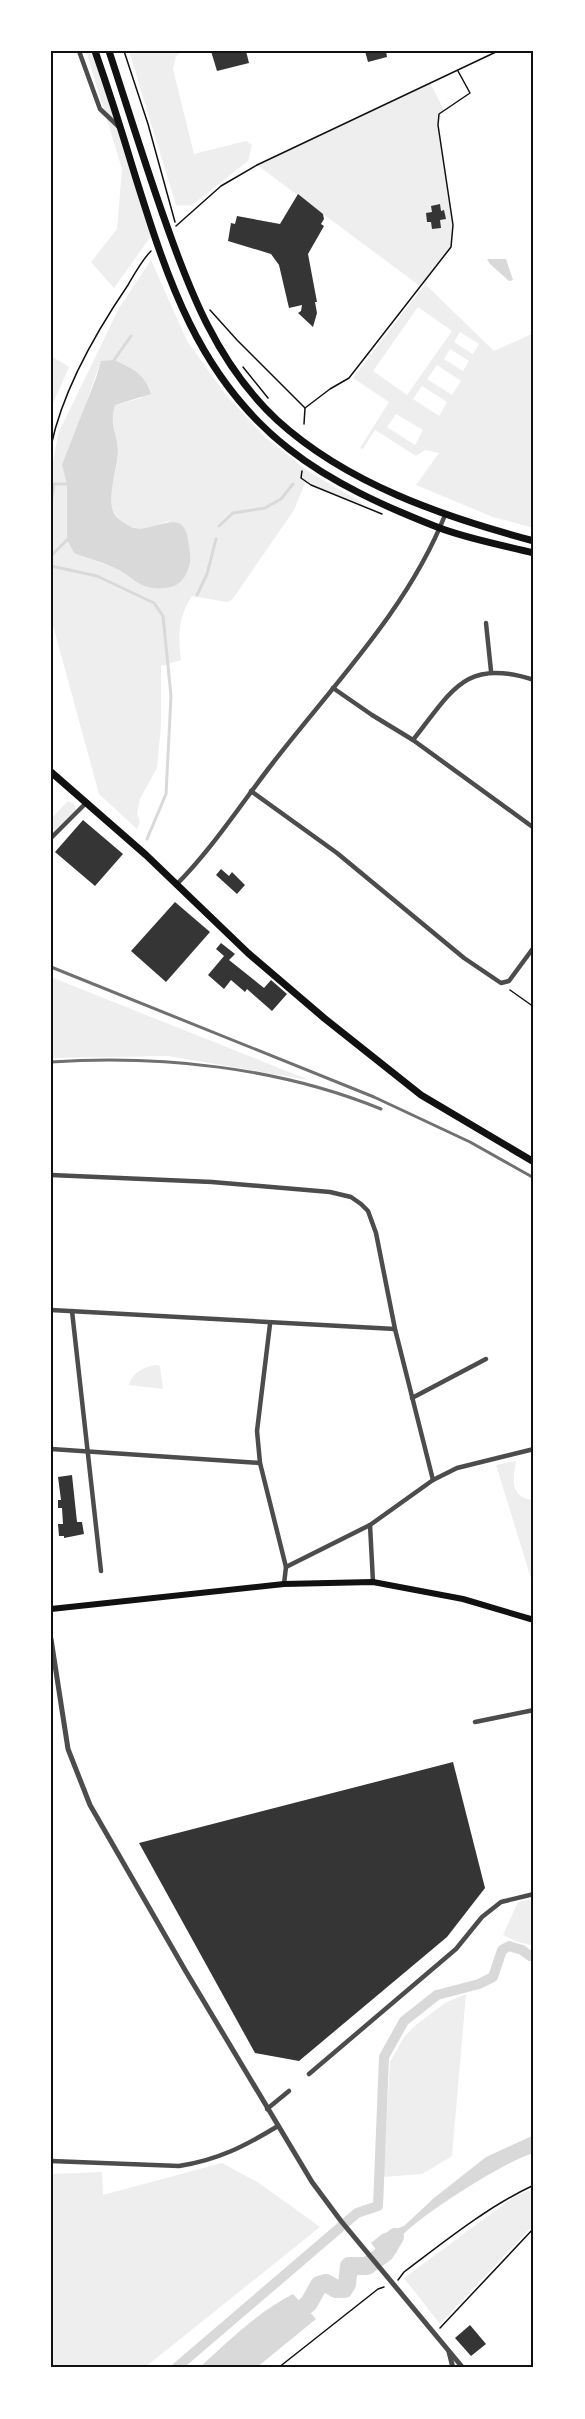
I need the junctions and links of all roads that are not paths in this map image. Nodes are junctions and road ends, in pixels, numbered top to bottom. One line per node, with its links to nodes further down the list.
1 (79, 51): 4 (street)
2 (95, 51): 4 (main road)
3 (109, 51): 5 (main road)
4 (121, 129): 6 (main road)
5 (445, 515): 6 (street); 7 (main road)
6 (440, 528): 8 (main road); 12 (street)
7 (534, 541)
8 (534, 553)
9 (486, 623): 10 (street)
10 (491, 671): 11 (street); 13 (street)
11 (534, 680)
12 (333, 688): 13 (street); 15 (street)
13 (413, 740): 17 (street)
14 (51, 772): 16 (main road)
15 (251, 791): 19 (street); 20 (street)
16 (87, 802): 18 (street); 19 (main road)
17 (534, 828)
18 (51, 838)
19 (176, 885): 21 (main road)
20 (534, 947)
21 (534, 1161)
22 (51, 1175): 26 (street)
23 (51, 1310): 24 (street)
24 (72, 1311): 25 (street); 31 (street)
25 (270, 1324): 26 (street); 32 (street)
26 (395, 1329): 28 (street)
27 (486, 1359): 28 (street)
28 (412, 1398): 33 (street)
29 (51, 1449): 31 (street)
30 (534, 1449): 33 (street)
31 (89, 1450): 32 (street); 36 (street)
32 (260, 1463): 35 (street)
33 (433, 1480): 34 (street)
34 (370, 1525): 35 (street); 37 (street)
35 (286, 1567): 38 (street)
36 (101, 1571)
37 (373, 1582): 38 (main road); 40 (main road)
38 (284, 1584): 39 (main road)
39 (51, 1609)
40 (534, 1620)
41 (51, 1639): 47 (street)
42 (534, 1710): 43 (street)
43 (475, 1722)
44 (534, 1894): 45 (street)
45 (309, 2074)
46 (289, 2091): 47 (street)
47 (267, 2109): 48 (street)
48 (278, 2126): 49 (street); 50 (street)
49 (51, 2162)
50 (445, 2345): 51 (street); 52 (street)
51 (453, 2368)
52 (463, 2368)

